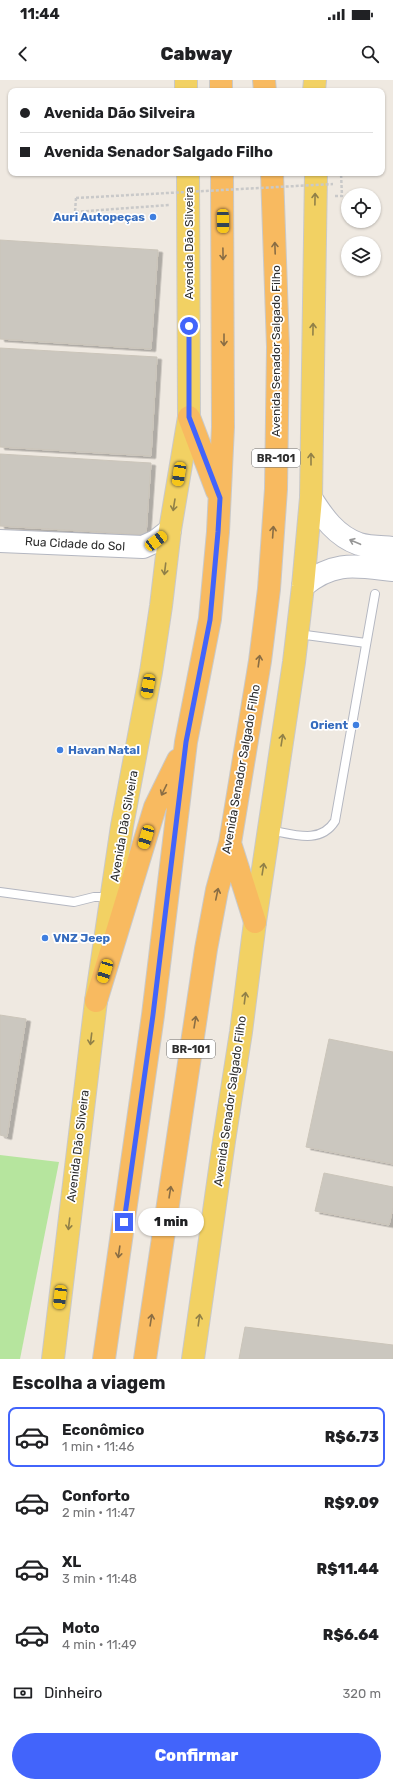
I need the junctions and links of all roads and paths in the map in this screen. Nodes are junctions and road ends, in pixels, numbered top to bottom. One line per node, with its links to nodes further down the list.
1 (188, 176): 5 (main road, Avenida Dão Silveira)
2 (222, 176): 7 (highway, BR-101, one-way to 7)
3 (272, 176): 19 (highway, Avenida Senador Salgado Filho / BR-101, one-way to 3)
4 (324, 179): 5 (path, bridge); 8 (main road, Avenida Senador Salgado Filho, one-way to 4)
5 (189, 204): 6 (main road, Avenida Dão Silveira)
6 (189, 417): 7 (highway); 9 (main road, Avenida Dão Silveira, one-way to 9)
7 (220, 498): 17 (highway, BR-101)
8 (311, 498): 11 (main road, one-way to 8); 13 (main road, Avenida Senador Salgado Filho)
9 (170, 530): 10 (main road, Rua Cidade do Sol); 21 (main road, Avenida Dão Silveira, one-way to 21)
10 (0, 540)
11 (393, 548)
12 (393, 570): 13 (main road)
13 (303, 586): 15 (main road, Avenida Senador Salgado Filho)
14 (375, 594): 16 (lane)
15 (297, 634): 16 (lane); 18 (main road, Avenida Senador Salgado Filho, one-way to 15)
16 (366, 643): 18 (lane)
17 (186, 742): 23 (highway, one-way to 23); 25 (highway, BR-101, one-way to 25)
18 (268, 830): 22 (main road, Avenida Senador Salgado Filho, one-way to 18)
19 (230, 843): 22 (highway); 26 (highway, Avenida Senador Salgado Filho / BR-101, one-way to 19)
20 (0, 892): 21 (lane)
21 (112, 897): 23 (main road, Avenida Dão Silveira)
22 (254, 922): 27 (main road, Avenida Senador Salgado Filho, one-way to 22)
23 (96, 1000): 24 (main road, Avenida Dão Silveira, one-way to 24)
24 (53, 1359)
25 (104, 1359)
26 (145, 1359)
27 (194, 1359)

